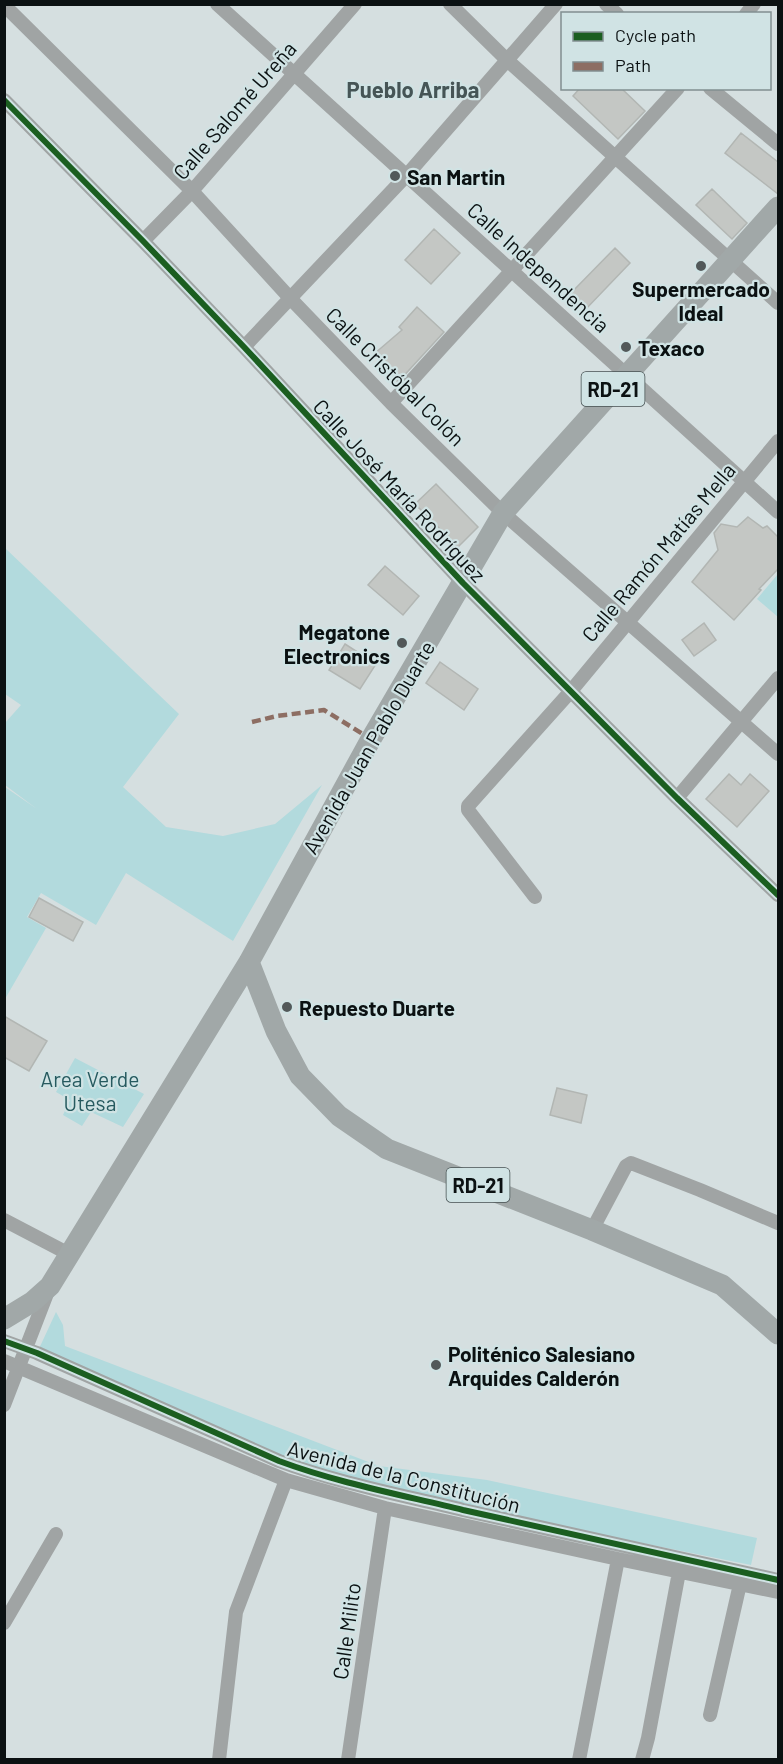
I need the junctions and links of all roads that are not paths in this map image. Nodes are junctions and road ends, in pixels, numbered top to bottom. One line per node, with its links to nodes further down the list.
1 (217, 4): 7 (street, Calle Independencia)
2 (355, 4): 7 (street, Calle Salomé Ureña)
3 (450, 4): 6 (street)
4 (556, 4): 6 (street)
5 (4, 5): 14 (street, Calle Cristóbal Colón)
6 (507, 60): 12 (street); 13 (street)
7 (294, 74): 13 (street, Calle Independencia); 14 (street, Calle Salomé Ureña)
8 (676, 90): 12 (street)
9 (712, 90): 11 (street)
10 (4, 100): 16 (street, Calle José María Rodríguez)
11 (778, 144)
12 (615, 158): 17 (street); 18 (street)
13 (406, 176): 18 (street, Calle Independencia); 19 (street)
14 (192, 190): 16 (street, Calle Salomé Ureña); 19 (street, Calle Cristóbal Colón)
15 (778, 207): 17 (main road, Avenida Juan Pablo Duarte / RD-21)
16 (143, 241): 21 (street, Calle José María Rodríguez)
17 (731, 261): 20 (street); 22 (main road, Avenida Juan Pablo Duarte / RD-21)
18 (512, 271): 22 (street, Calle Independencia); 23 (street)
19 (289, 297): 21 (street); 23 (street, Calle Cristóbal Colón)
20 (778, 303)
21 (244, 347): 28 (street, Calle José María Rodríguez)
22 (627, 375): 25 (street, Calle Independencia); 27 (main road, Avenida Juan Pablo Duarte / RD-21)
23 (391, 403): 27 (street, Calle Cristóbal Colón)
24 (778, 441): 25 (street, Calle Ramón Matías Mella)
25 (744, 482): 26 (street, Calle Independencia); 29 (street, Calle Ramón Matías Mella)
26 (778, 512)
27 (503, 513): 28 (main road, Avenida Juan Pablo Duarte / RD-21); 29 (street, Calle Cristóbal Colón)
28 (463, 583): 31 (street, Calle José María Rodríguez); 37 (main road, Avenida Juan Pablo Duarte / RD-21)
29 (628, 621): 31 (street, Calle Ramón Matías Mella); 32 (street, Calle Cristóbal Colón)
30 (778, 678): 32 (street)
31 (571, 691): 34 (street, Calle José María Rodríguez); 36 (street, Calle Ramón Matías Mella)
32 (741, 722): 33 (street, Calle Cristóbal Colón); 34 (street)
33 (778, 754)
34 (677, 798): 35 (street, Calle José María Rodríguez)
35 (778, 895)
36 (535, 897)
37 (249, 962): 40 (main road, RD-21); 41 (main road, Avenida Juan Pablo Duarte)
38 (4, 1220): 41 (street)
39 (778, 1223): 40 (street)
40 (592, 1230): 44 (main road, RD-21)
41 (69, 1254): 42 (main road, Avenida Juan Pablo Duarte)
42 (50, 1286): 43 (main road, Avenida Juan Pablo Duarte); 46 (street)
43 (4, 1319)
44 (778, 1334)
45 (4, 1341): 46 (street, Avenida de la Constitución)
46 (25, 1348): 48 (street); 55 (street, Avenida de la Constitución)
47 (4, 1361): 48 (street, Avenida de la Constitución)
48 (18, 1367): 49 (street); 50 (street, Avenida de la Constitución)
49 (4, 1404)
50 (286, 1480): 51 (street, Avenida de la Constitución); 60 (street)
51 (385, 1508): 53 (street, Avenida de la Constitución); 61 (street, Calle Milito)
52 (56, 1534): 58 (street)
53 (618, 1559): 54 (street, Avenida de la Constitución); 62 (street)
54 (679, 1572): 56 (street, Avenida de la Constitución); 63 (street)
55 (778, 1580)
56 (740, 1584): 57 (street, Avenida de la Constitución); 59 (street)
57 (778, 1592)
58 (4, 1623)
59 (710, 1715)
60 (219, 1760)
61 (348, 1760)
62 (579, 1760)
63 (642, 1760)

